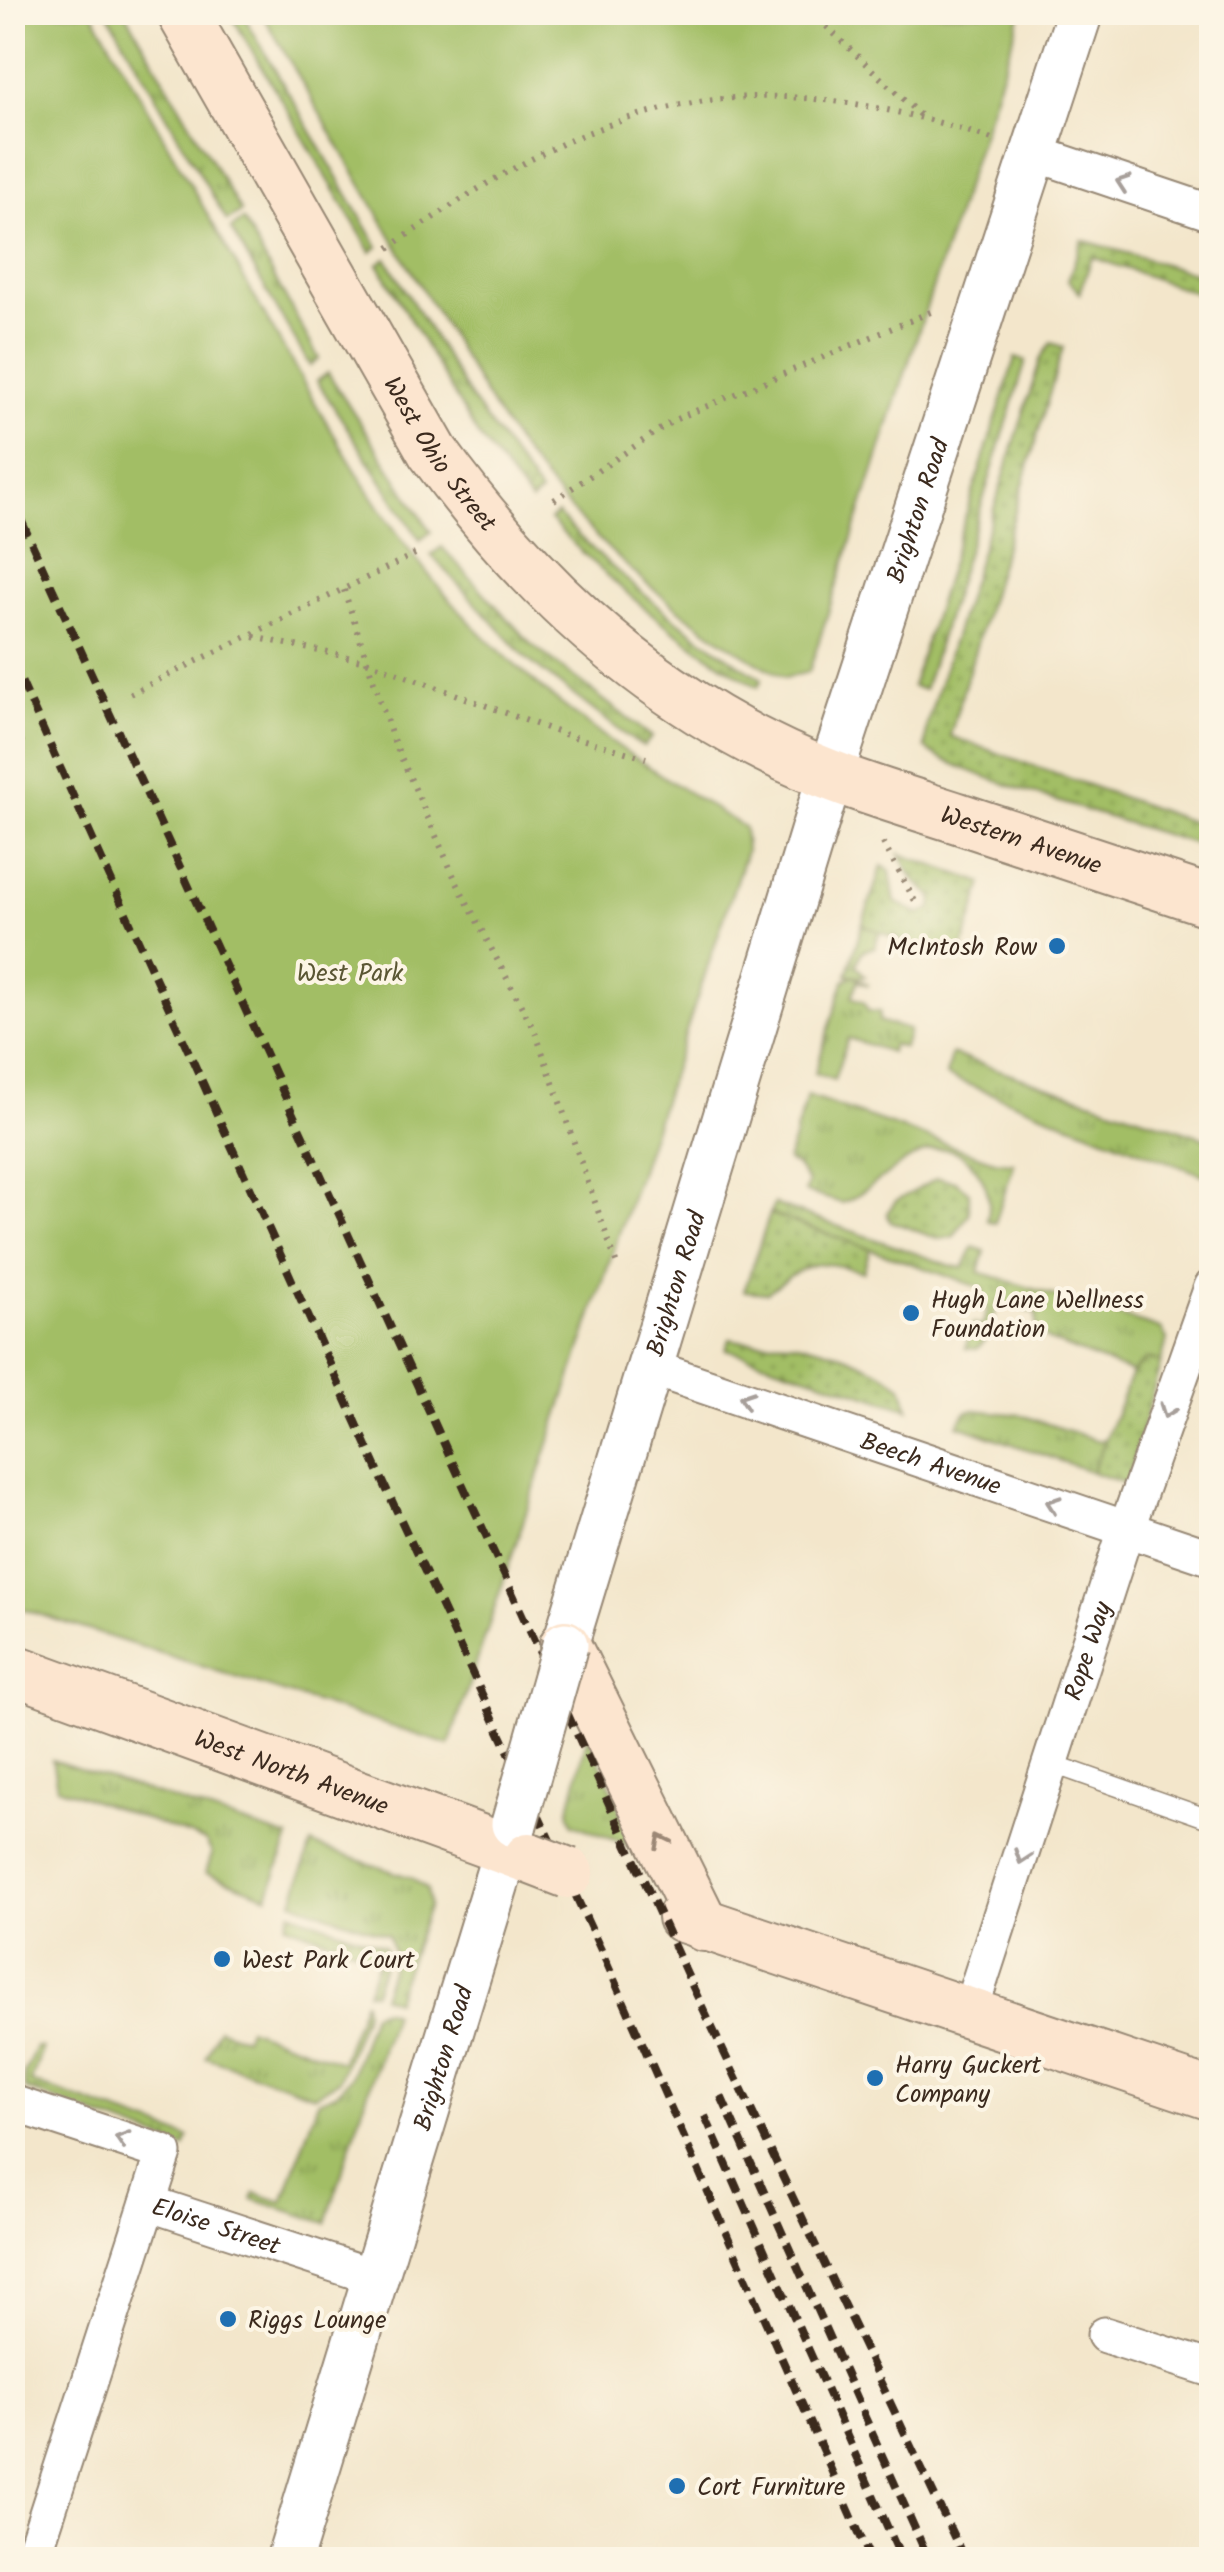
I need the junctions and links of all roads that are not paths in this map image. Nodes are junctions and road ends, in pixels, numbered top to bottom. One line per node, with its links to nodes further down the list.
1 (182, 12): 5 (main road, West Ohio Street)
2 (1080, 12): 3 (street, Brighton Road)
3 (1013, 146): 4 (street, one-way to 3); 5 (street, Brighton Road)
4 (1212, 212)
5 (830, 776): 6 (main road, Western Avenue); 8 (street, Brighton Road)
6 (1212, 902)
7 (1212, 1286): 9 (street, Rope Way, one-way to 9)
8 (649, 1367): 9 (street, Beech Avenue, one-way to 8); 11 (street, Brighton Road)
9 (1126, 1530): 10 (street, Beech Avenue); 13 (street, Rope Way)
10 (1212, 1558)
11 (568, 1634): 15 (street, Brighton Road, bridge); 16 (main road, one-way to 11)
12 (15, 1677): 15 (main road, West North Avenue)
13 (1053, 1764): 14 (lane); 16 (street, Rope Way, one-way to 16)
14 (1212, 1820)
15 (530, 1851): 20 (street, Brighton Road)
16 (969, 2014): 17 (main road)
17 (1212, 2094)
18 (12, 2103): 19 (street, Eloise Street, one-way to 18)
19 (148, 2203): 20 (street, Eloise Street); 23 (street)
20 (374, 2278): 24 (street, Brighton Road)
21 (1105, 2335): 22 (street)
22 (1212, 2369)
23 (32, 2560)
24 (289, 2560)

